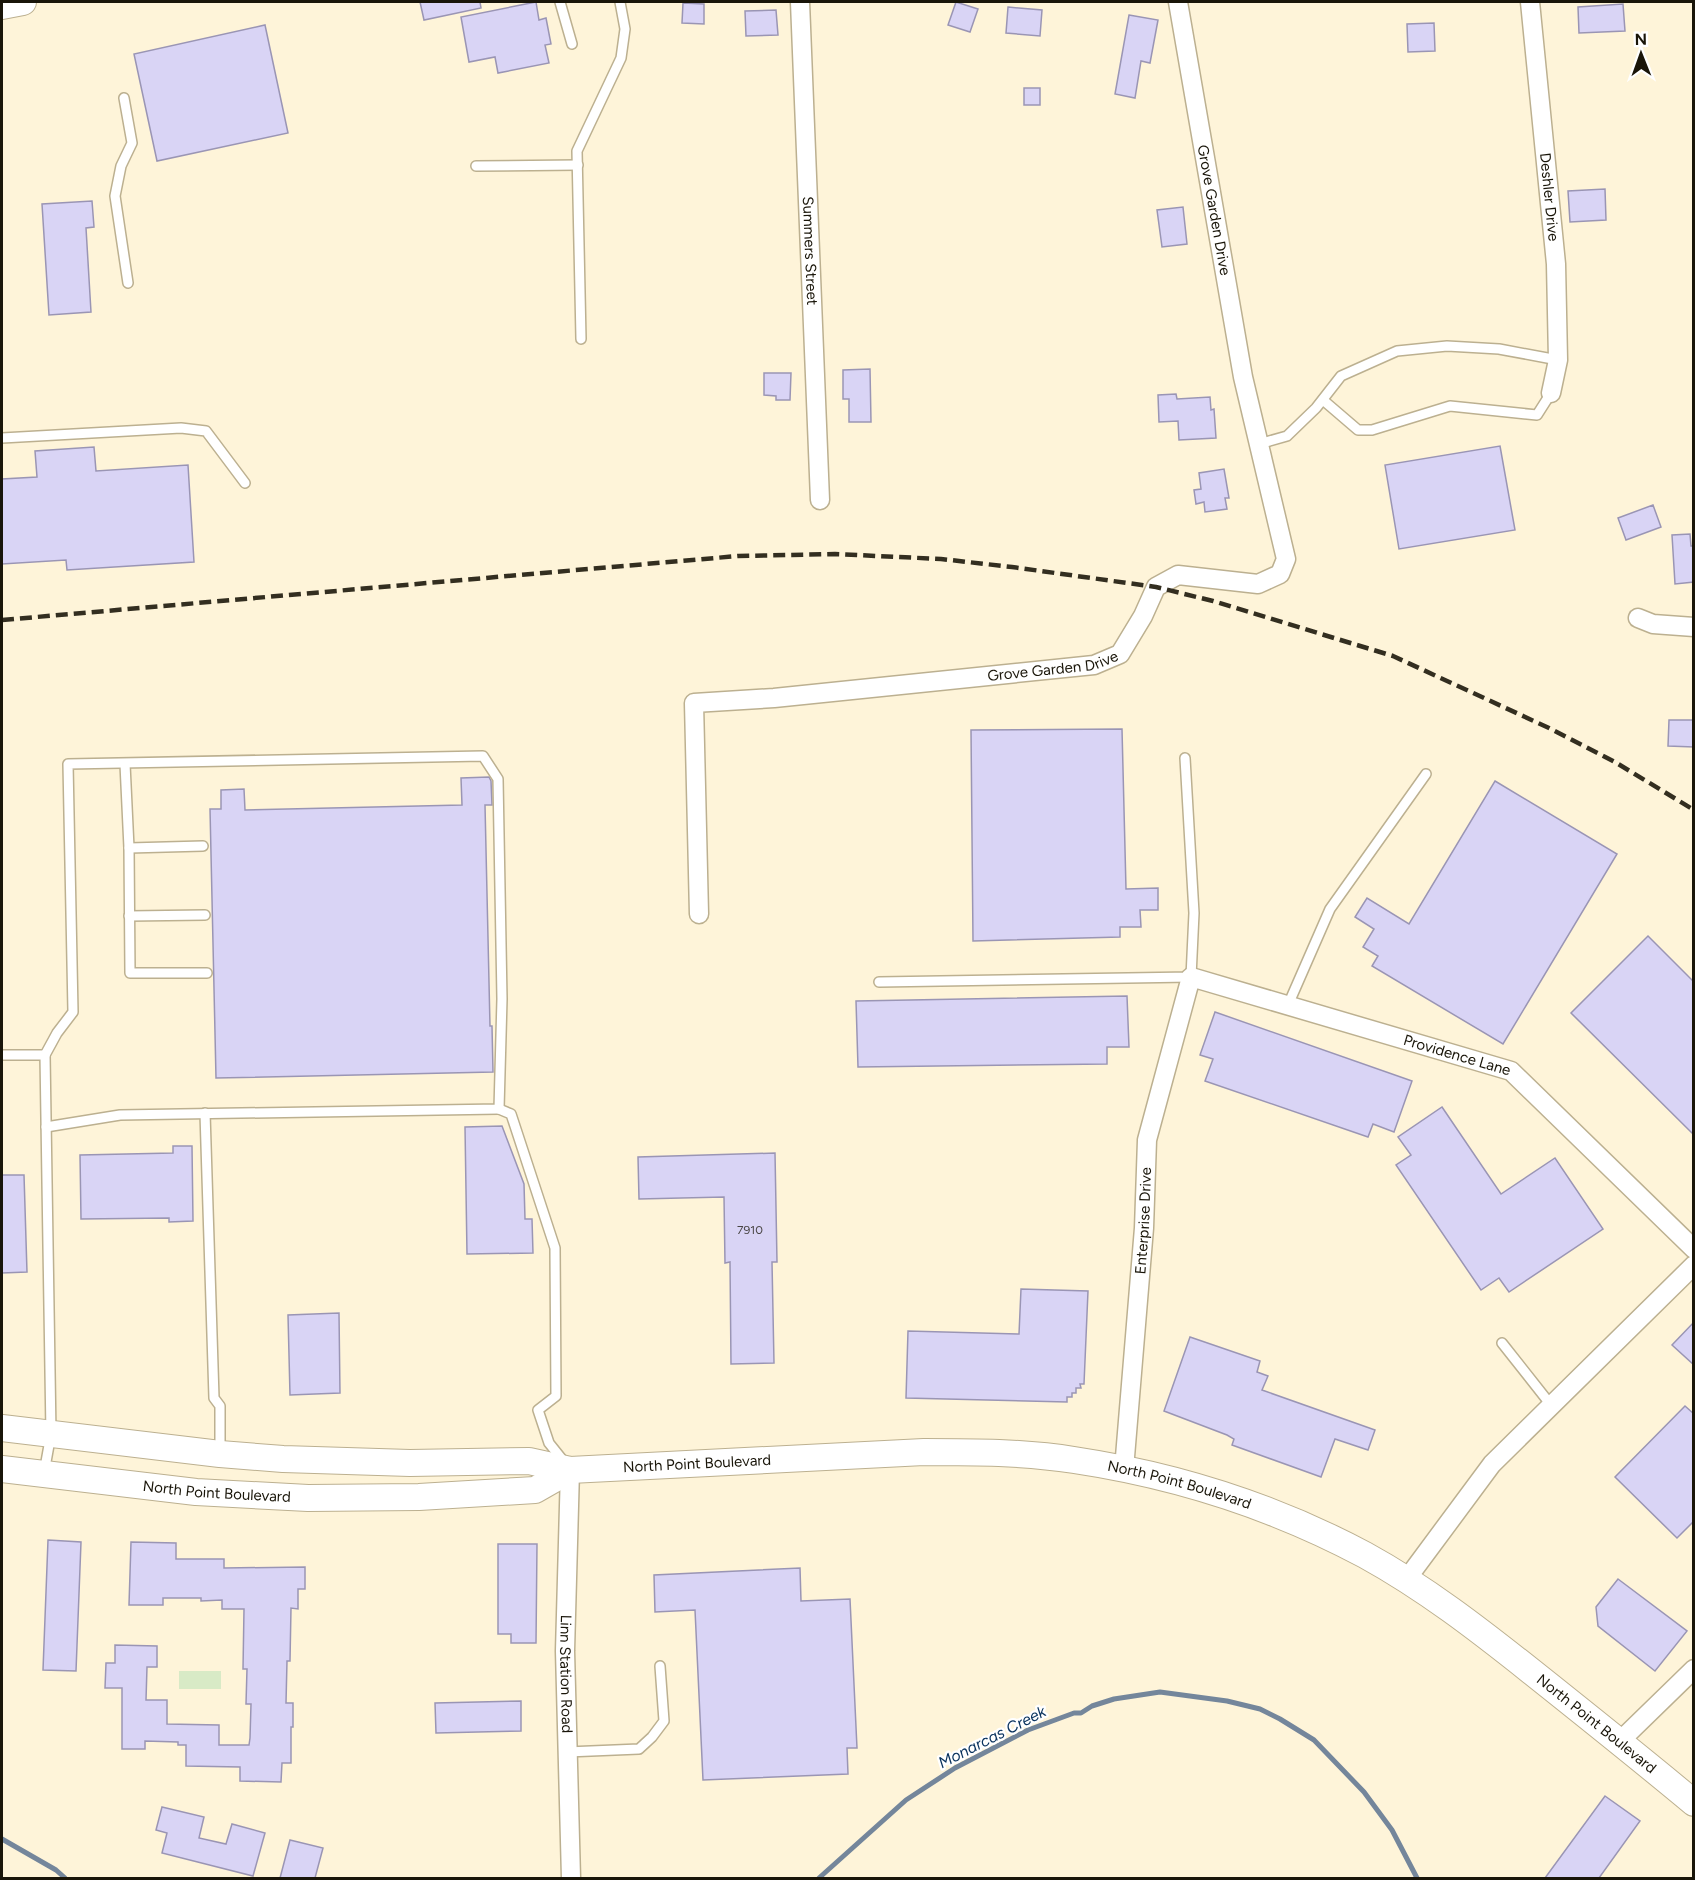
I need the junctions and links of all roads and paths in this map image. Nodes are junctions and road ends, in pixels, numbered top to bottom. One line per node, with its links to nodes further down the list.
1 (23, 2): 7 (main road)
2 (560, 2): 8 (lane)
3 (620, 2): 10 (lane)
4 (800, 2): 20 (street, Summers Street)
5 (1178, 2): 18 (street, Grove Garden Drive)
6 (1530, 2): 14 (street, Deshler Drive)
7 (2, 6)
8 (572, 44)
9 (124, 98): 12 (lane)
10 (578, 165): 11 (lane); 13 (lane)
11 (476, 166)
12 (128, 283)
13 (581, 339)
14 (1558, 360): 15 (street, Deshler Drive); 16 (lane)
15 (1551, 393): 16 (lane)
16 (1323, 400): 18 (lane)
17 (2, 438): 19 (lane)
18 (1259, 444): 28 (street, Grove Garden Drive)
19 (245, 483)
20 (820, 500)
21 (1638, 618): 22 (street)
22 (1694, 627)
23 (1185, 758): 32 (lane)
24 (125, 764): 27 (lane); 36 (lane); 37 (lane)
25 (1426, 774): 34 (lane)
26 (203, 846): 27 (lane)
27 (129, 848): 30 (lane)
28 (699, 914)
29 (205, 915): 30 (lane)
30 (129, 916): 31 (lane)
31 (207, 973)
32 (1191, 977): 33 (lane); 34 (street, Providence Lane); 47 (street, Enterprise Drive)
33 (879, 982)
34 (1288, 1005): 40 (street, Providence Lane)
35 (2, 1055): 36 (lane)
36 (45, 1055): 39 (lane)
37 (499, 1109): 38 (lane); 49 (lane)
38 (205, 1113): 39 (lane); 46 (lane)
39 (46, 1127): 45 (lane)
40 (1694, 1249)
41 (1694, 1265): 43 (street)
42 (1502, 1343): 43 (lane)
43 (1551, 1405): 51 (street)
44 (2, 1428): 45 (main road, North Point Boulevard)
45 (51, 1434): 46 (main road, North Point Boulevard); 50 (lane)
46 (220, 1454): 49 (main road, North Point Boulevard)
47 (1124, 1468): 49 (main road, North Point Boulevard); 51 (main road, North Point Boulevard)
48 (2, 1469): 50 (main road, North Point Boulevard)
49 (570, 1470): 50 (main road, North Point Boulevard); 55 (street, Linn Station Road)
50 (44, 1474)
51 (1406, 1580): 54 (main road, North Point Boulevard)
52 (660, 1666): 55 (lane)
53 (1694, 1669): 54 (street)
54 (1620, 1741): 56 (main road, North Point Boulevard)
55 (567, 1752): 57 (street, Linn Station Road)
56 (1694, 1803)
57 (571, 1878)

